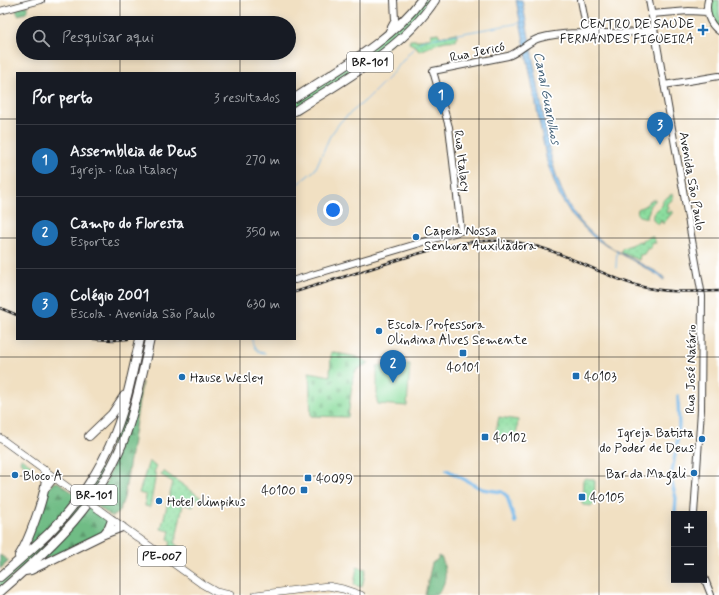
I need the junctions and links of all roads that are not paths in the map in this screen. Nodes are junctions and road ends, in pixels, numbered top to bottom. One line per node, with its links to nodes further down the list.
1 (41, 0): 8 (street)
2 (394, 0): 14 (street)
3 (421, 0): 14 (highway, BR-101)
4 (435, 0): 19 (highway, BR-101)
5 (581, 0): 13 (street)
6 (648, 0): 10 (street, Avenida São Paulo)
7 (708, 0): 9 (street)
8 (0, 10)
9 (707, 12): 10 (street); 12 (street)
10 (651, 14): 11 (street, Avenida São Paulo)
11 (654, 30): 13 (street, Rua Jericó); 17 (street, Avenida São Paulo)
12 (719, 31)
13 (587, 32): 15 (street, Rua Jericó)
14 (381, 40): 18 (highway, BR-101)
15 (433, 71): 21 (street, Rua Italacy)
16 (719, 76): 17 (street)
17 (664, 85): 20 (street, Avenida São Paulo)
18 (296, 97)
19 (296, 111)
20 (698, 272): 32 (street, Rua José Natário)
21 (296, 280)
22 (140, 340): 25 (highway, BR-101)
23 (150, 340): 24 (highway, BR-101)
24 (143, 371): 26 (highway); 37 (highway, BR-101)
25 (127, 392): 27 (highway); 36 (highway, BR-101)
26 (141, 398)
27 (89, 436)
28 (0, 438): 29 (main road, PE-007)
29 (45, 471): 30 (main road, PE-007); 31 (highway)
30 (54, 477): 31 (highway); 33 (main road, PE-007, bridge)
31 (44, 490): 36 (highway)
32 (694, 511)
33 (112, 520): 34 (main road, PE-007); 35 (highway)
34 (122, 527): 35 (highway); 41 (main road, PE-007)
35 (104, 534): 37 (highway)
36 (12, 566): 38 (highway, BR-101)
37 (24, 571): 40 (highway, BR-101)
38 (0, 577)
39 (707, 583): 44 (street)
40 (0, 592)
41 (230, 595)
42 (256, 595): 43 (main road)
43 (361, 595)
44 (711, 595)

